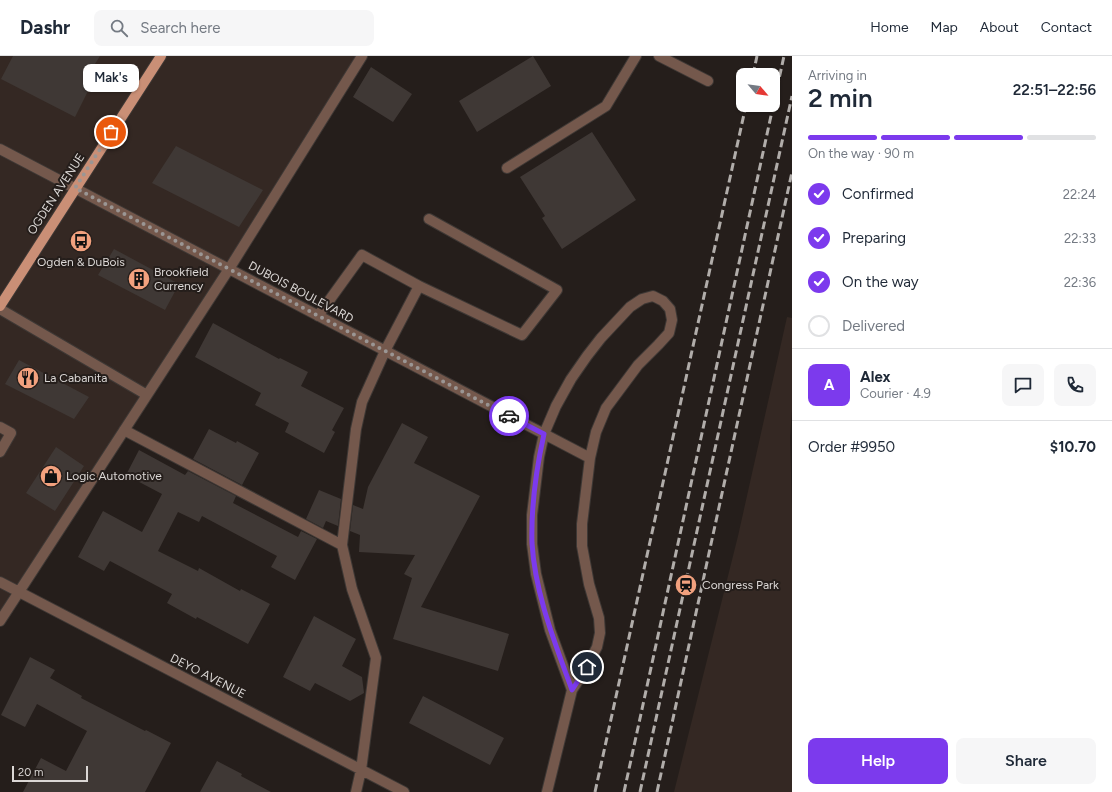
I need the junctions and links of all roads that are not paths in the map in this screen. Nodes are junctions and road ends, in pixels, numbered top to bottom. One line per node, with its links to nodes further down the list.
1 (161, 56): 8 (main road, OGDEN AVENUE)
2 (362, 56): 10 (street)
3 (636, 56): 7 (street)
4 (660, 56): 5 (street)
5 (708, 81)
6 (0, 149): 8 (street, DUBOIS BOULEVARD)
7 (507, 168)
8 (75, 188): 10 (street, DUBOIS BOULEVARD); 12 (main road, OGDEN AVENUE)
9 (429, 219): 11 (street)
10 (229, 268): 14 (street, DUBOIS BOULEVARD); 16 (street)
11 (419, 286): 14 (street); 15 (street)
12 (0, 306)
13 (0, 309): 16 (street)
14 (318, 316): 15 (street, DUBOIS BOULEVARD)
15 (385, 351): 19 (street, DUBOIS BOULEVARD); 22 (street)
16 (147, 395): 18 (street)
17 (0, 427): 20 (street)
18 (124, 430): 22 (street); 24 (street)
19 (544, 434): 21 (street, DUBOIS BOULEVARD); 21 (street); 26 (street)
20 (0, 452)
21 (590, 458): 26 (street)
22 (342, 545): 27 (street)
23 (0, 582): 24 (street, DEYO AVENUE)
24 (19, 592): 25 (street); 27 (street, DEYO AVENUE)
25 (0, 621)
26 (572, 690): 30 (street)
27 (361, 770): 28 (street); 29 (street, DEYO AVENUE)
28 (356, 792)
29 (404, 792)
30 (547, 792)

